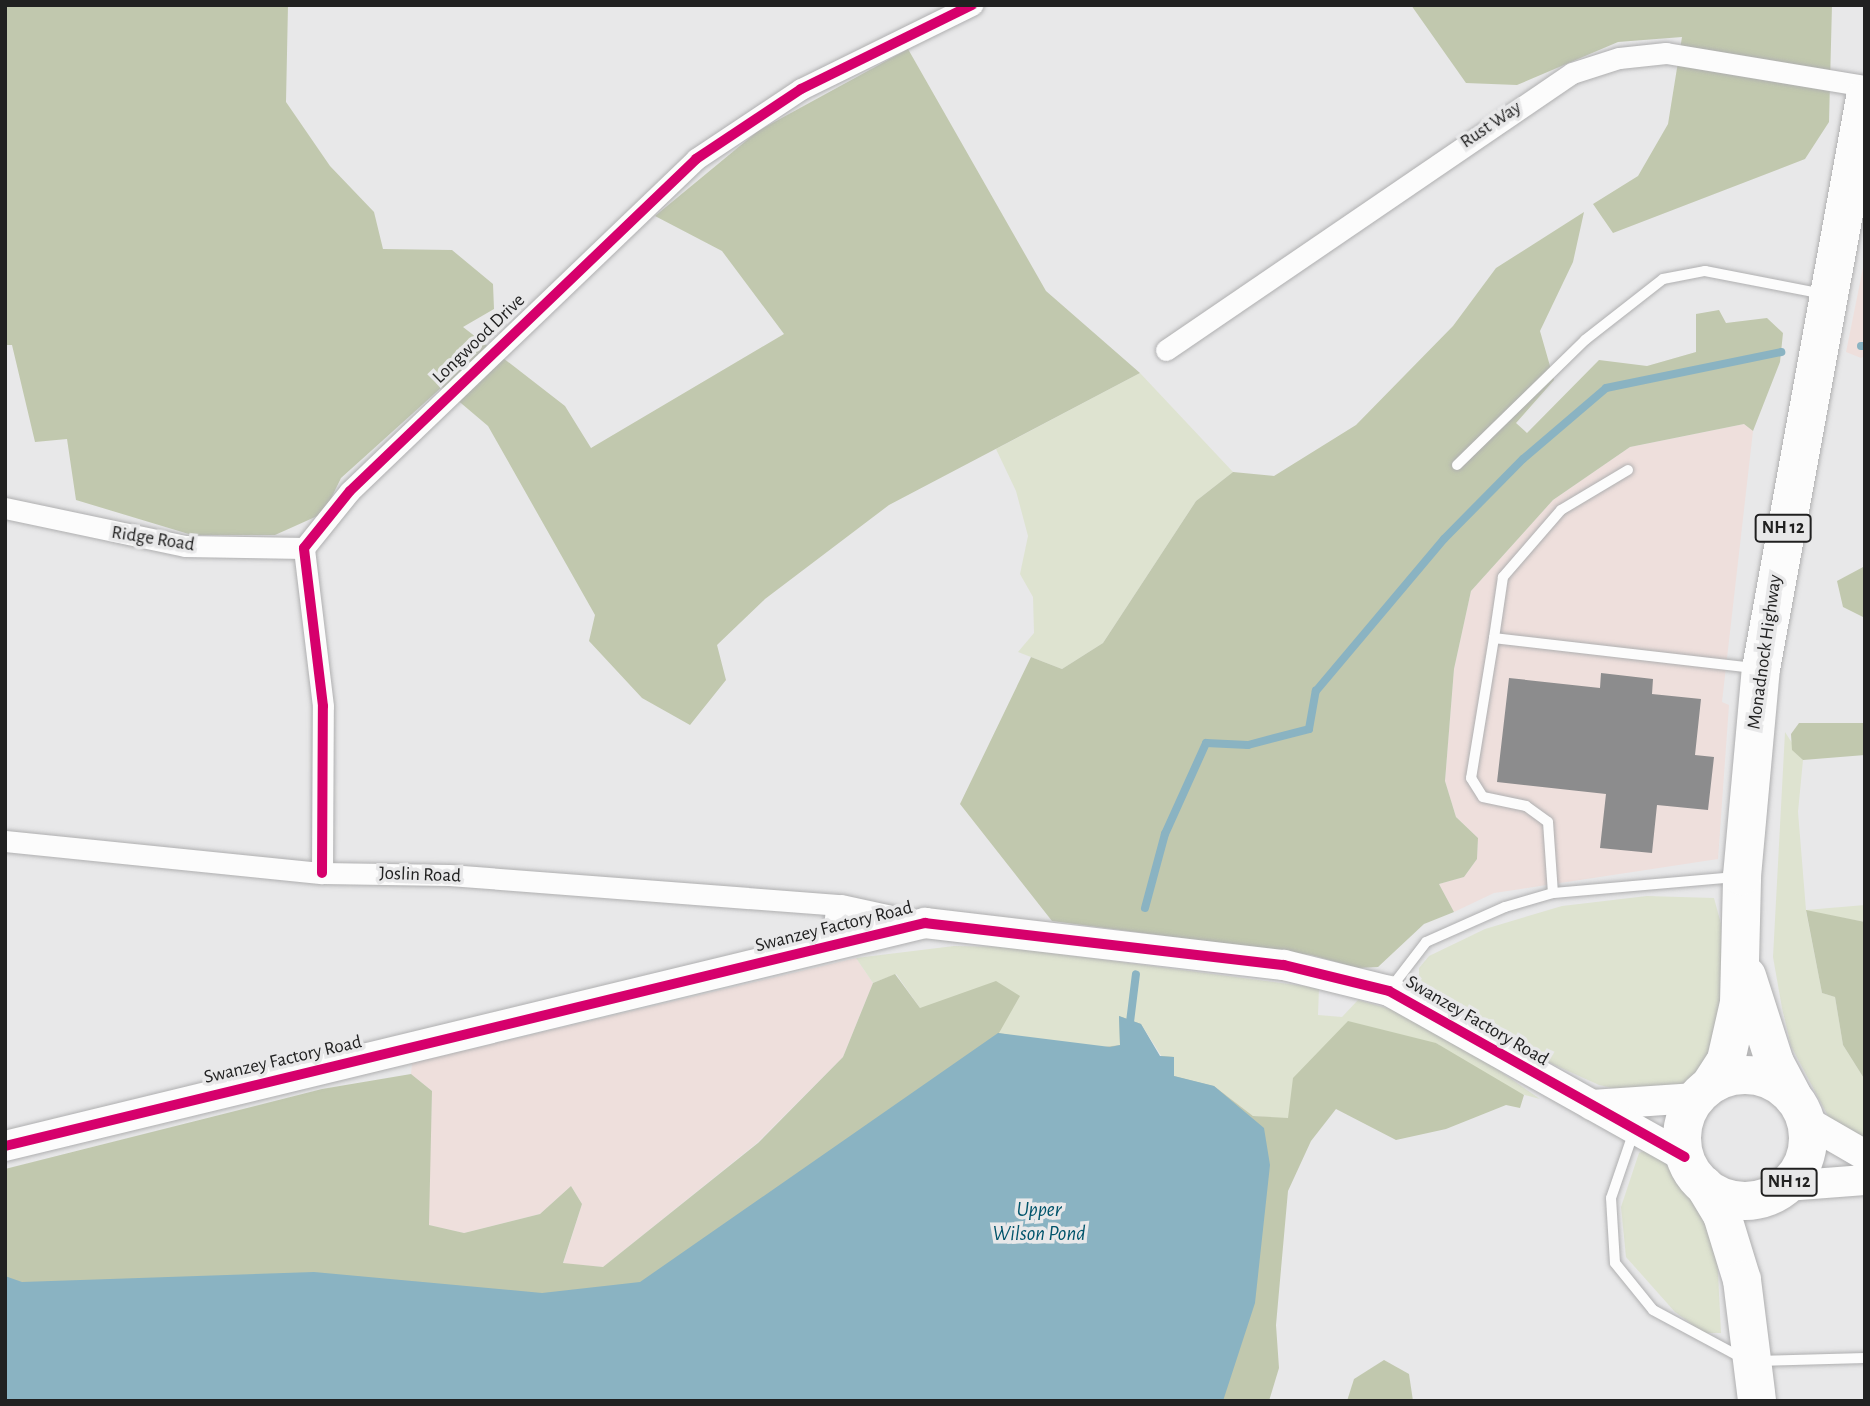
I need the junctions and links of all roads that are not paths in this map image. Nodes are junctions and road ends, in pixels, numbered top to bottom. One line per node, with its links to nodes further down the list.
1 (972, 5): 9 (street, Longwood Drive)
2 (1865, 86): 5 (street, Rust Way)
3 (1865, 98): 4 (highway, Monadnock Highway / NH 12)
4 (1824, 294): 6 (lane); 11 (highway, Monadnock Highway / NH 12)
5 (1166, 350)
6 (1457, 465)
7 (1628, 470): 10 (lane)
8 (5, 508): 9 (street, Ridge Road)
9 (304, 548): 13 (street)
10 (1494, 638): 11 (lane); 15 (lane)
11 (1761, 669): 14 (highway, Monadnock Highway / NH 12)
12 (5, 841): 13 (street, Joslin Road)
13 (322, 873): 16 (street, Joslin Road)
14 (1742, 876): 15 (lane); 19 (highway, Monadnock Highway / NH 12)
15 (1553, 893): 20 (lane)
16 (836, 905): 17 (street, Joslin Road); 18 (street)
17 (925, 923): 18 (street, Swanzey Factory Road); 20 (street, Swanzey Factory Road)
18 (833, 941): 25 (street, Swanzey Factory Road)
19 (1743, 962): 21 (highway, Monadnock Highway / NH 12); 23 (highway, Monadnock Highway / NH 12)
20 (1389, 991): 22 (street, Swanzey Factory Road)
21 (1703, 1092): 22 (street); 23 (highway); 27 (highway, NH 12)
22 (1591, 1105): 24 (street, Swanzey Factory Road)
23 (1799, 1108): 26 (street); 29 (highway, NH 12)
24 (1635, 1129): 27 (street, Swanzey Factory Road); 32 (lane)
25 (5, 1146)
26 (1865, 1155)
27 (1694, 1171): 29 (highway, NH 12); 30 (highway, NH 12)
28 (1865, 1180): 29 (street)
29 (1786, 1186): 30 (highway, NH 12)
30 (1742, 1280): 32 (highway, NH 12)
31 (1865, 1358): 32 (lane)
32 (1752, 1362): 33 (highway, NH 12)
33 (1757, 1401)

